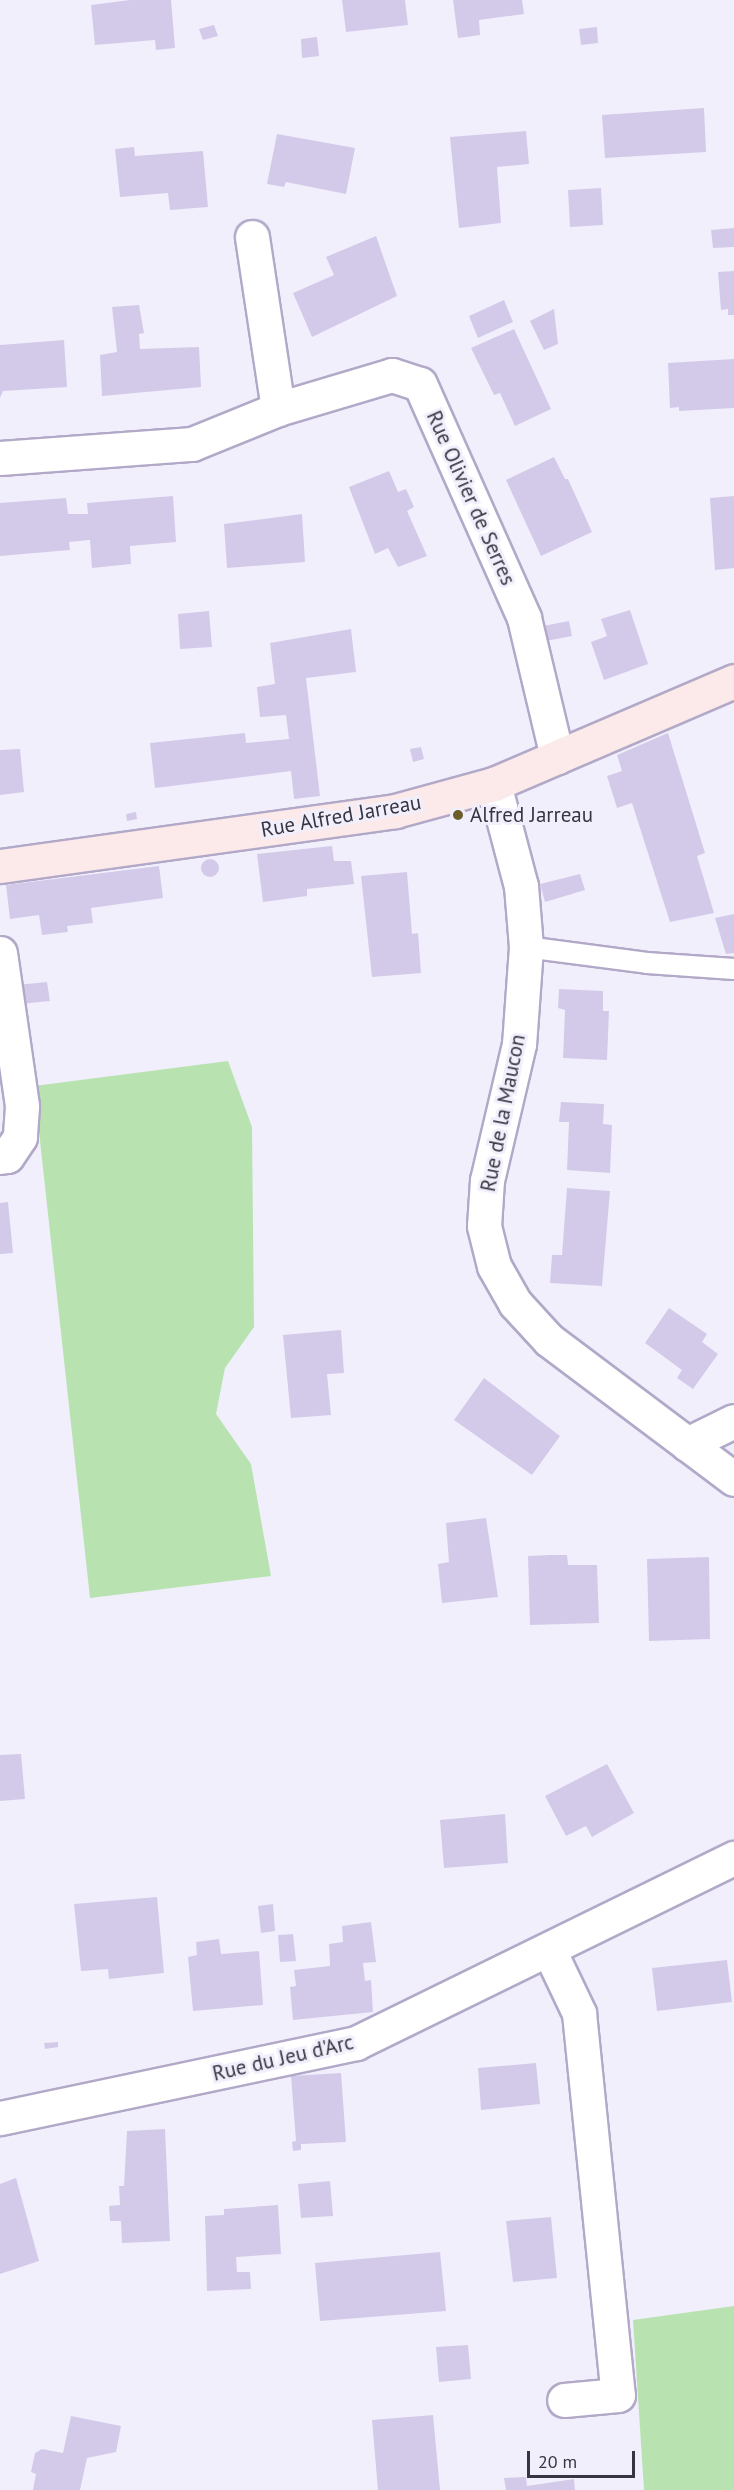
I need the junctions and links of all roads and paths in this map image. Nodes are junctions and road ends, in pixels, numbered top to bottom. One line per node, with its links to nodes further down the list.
1 (252, 237): 2 (street)
2 (278, 409): 3 (street, Rue Olivier de Serres); 5 (street, Rue Olivier de Serres)
3 (0, 458)
4 (734, 681): 5 (street, Rue Alfred Jarreau)
5 (557, 757): 6 (street, Rue Alfred Jarreau)
6 (494, 784): 7 (street, Rue Alfred Jarreau); 8 (street, Rue de la Maucon)
7 (0, 866)
8 (526, 947): 10 (lane); 13 (street, Rue de la Maucon)
9 (0, 953): 11 (street)
10 (734, 969)
11 (0, 1157)
12 (734, 1421): 13 (street)
13 (687, 1443): 14 (street, Rue de la Maucon)
14 (734, 1479)
15 (734, 1858): 16 (street, Rue du Jeu d'Arc)
16 (549, 1950): 17 (street, Rue du Jeu d'Arc); 18 (street)
17 (0, 2118)
18 (564, 2400)

